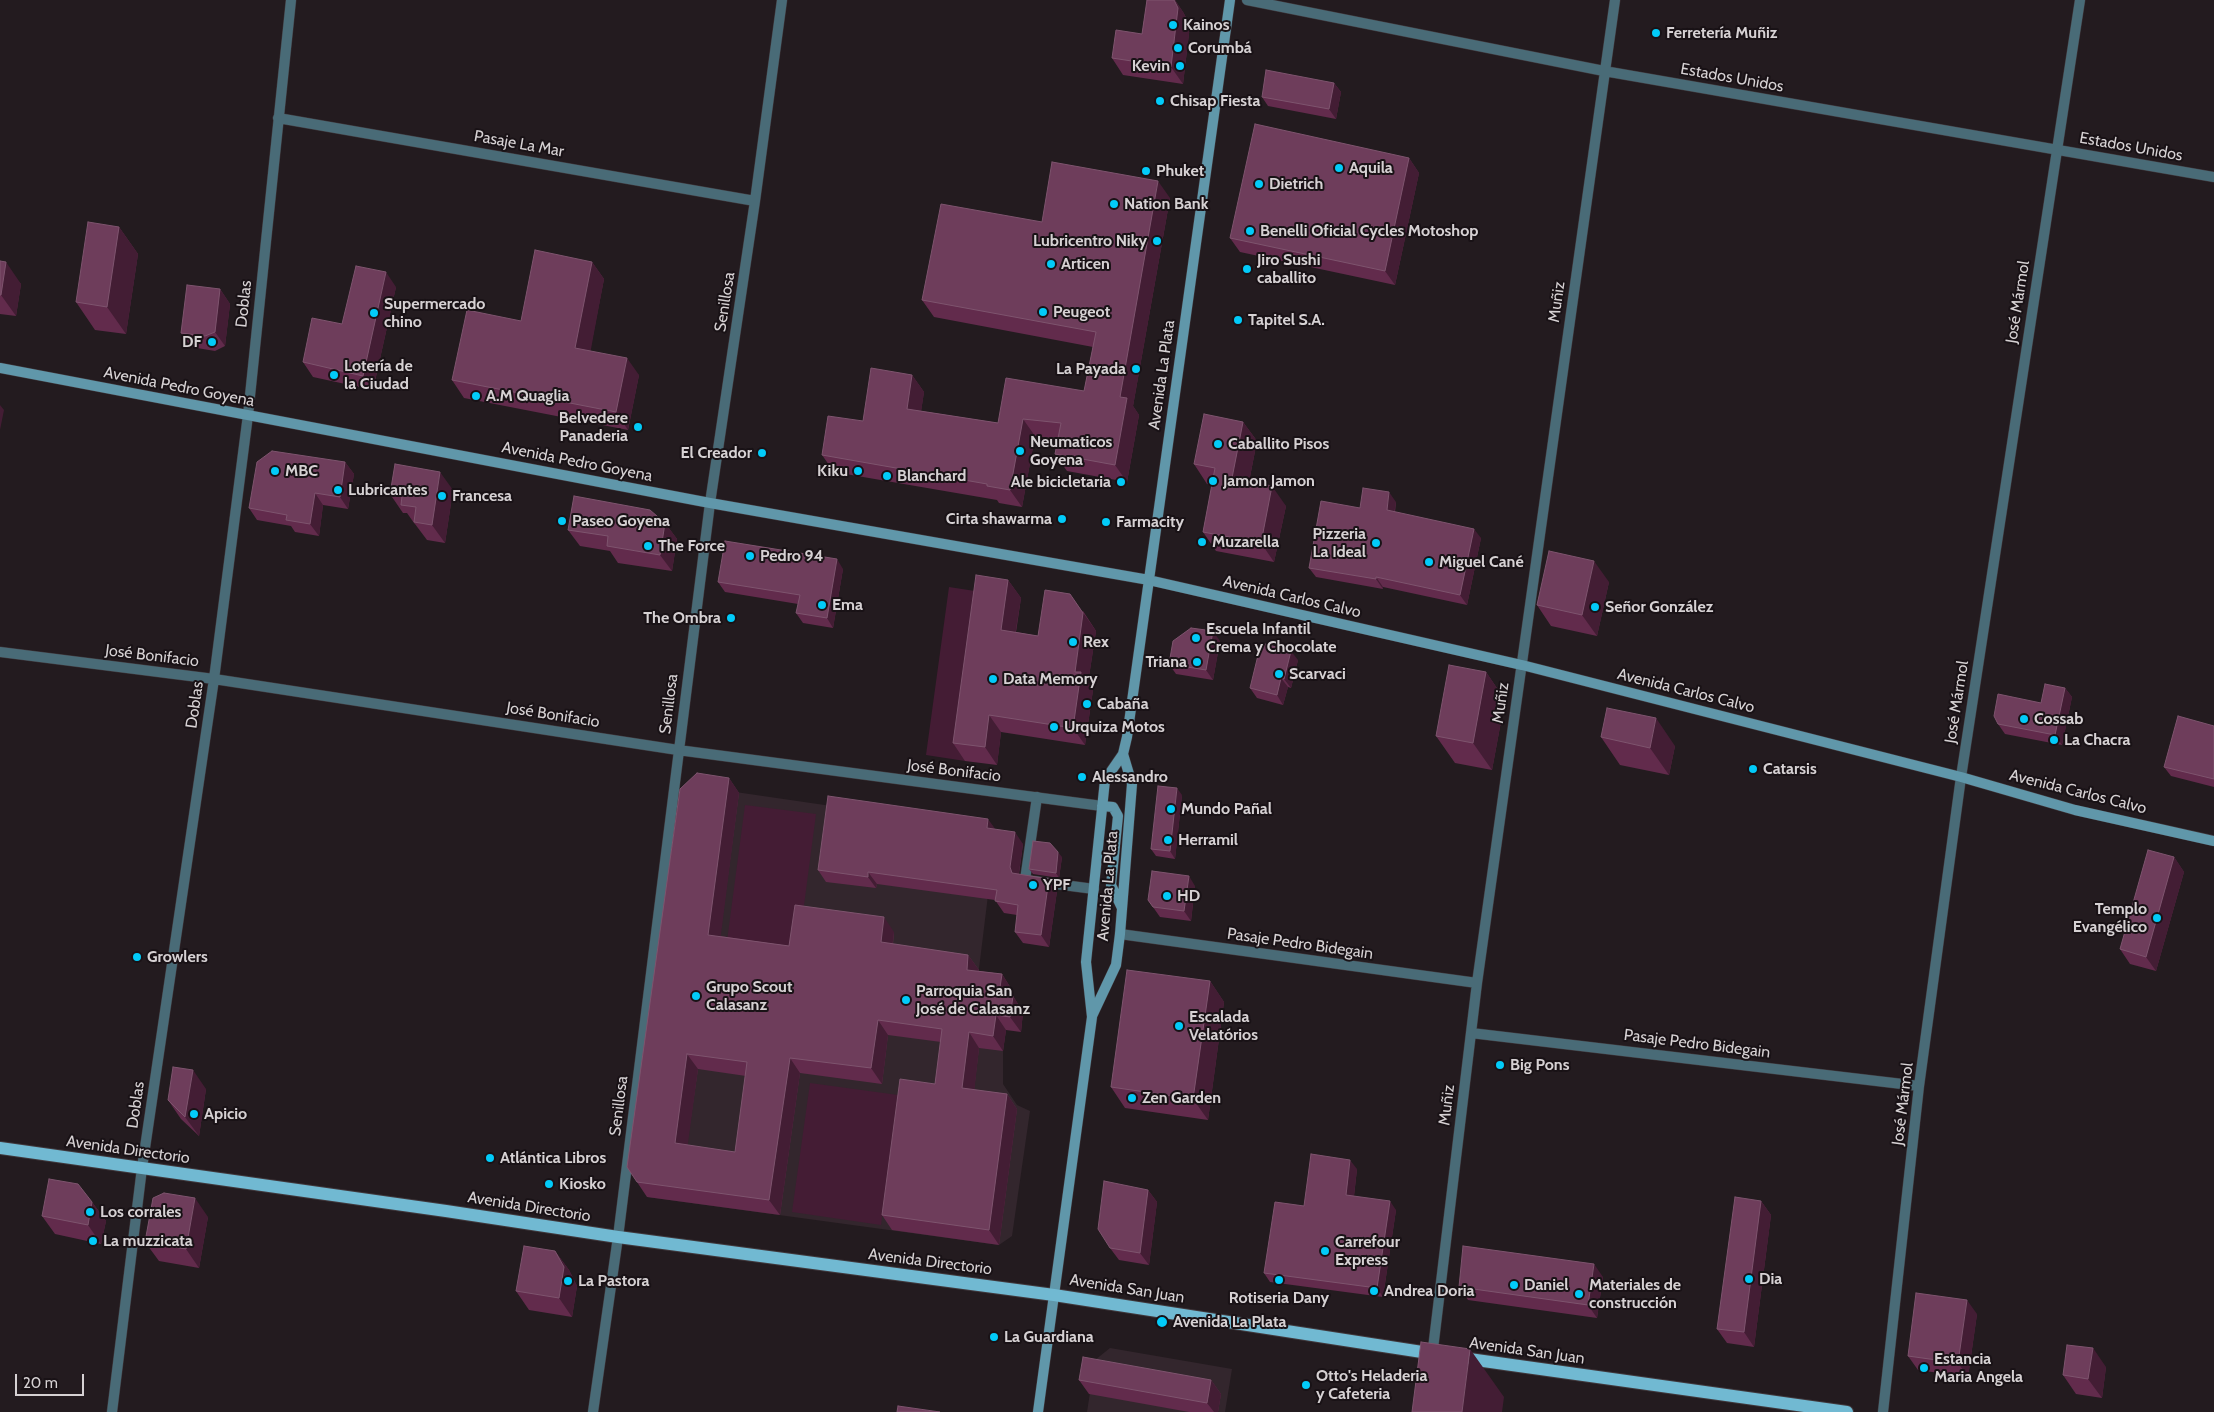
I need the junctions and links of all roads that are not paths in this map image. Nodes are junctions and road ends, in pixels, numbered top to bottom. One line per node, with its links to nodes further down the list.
1 (291, 0): 8 (street, Doblas)
2 (782, 0): 11 (street, Senillosa)
3 (1230, 0): 15 (main road, Avenida La Plata)
4 (1247, 0): 7 (street, Estados Unidos)
5 (1615, 0): 7 (street, Muñiz)
6 (2080, 0): 9 (street, José Mármol)
7 (1604, 71): 9 (street, Estados Unidos); 17 (street, Muñiz)
8 (278, 118): 11 (street, Pasaje La Mar); 13 (street, Doblas)
9 (2057, 150): 10 (street, Estados Unidos); 21 (street, José Mármol)
10 (2214, 177)
11 (755, 201): 14 (street, Senillosa)
12 (0, 368): 13 (main road, Avenida Pedro Goyena)
13 (248, 416): 14 (main road, Avenida Pedro Goyena); 18 (street, Doblas)
14 (710, 503): 15 (main road, Avenida Pedro Goyena); 19 (street, Senillosa)
15 (1149, 580): 17 (main road, Avenida Carlos Calvo); 20 (main road, Avenida La Plata)
16 (0, 652): 18 (street, José Bonifacio)
17 (1522, 664): 21 (main road, Avenida Carlos Calvo); 28 (street, Muñiz)
18 (214, 679): 19 (street, José Bonifacio); 33 (street, Doblas)
19 (678, 750): 22 (street, José Bonifacio); 34 (street, Senillosa)
20 (1123, 754): 23 (main road, Avenida La Plata); 26 (main road, Avenida La Plata)
21 (1961, 777): 24 (main road, Avenida Carlos Calvo); 31 (street, José Mármol)
22 (1037, 797): 23 (street, José Bonifacio); 25 (street)
23 (1102, 806): 25 (main road, Avenida La Plata); 26 (main road)
24 (2214, 840)
25 (1094, 889): 29 (main road, Avenida La Plata)
26 (1122, 909): 27 (main road, Avenida La Plata)
27 (1120, 934): 28 (street, Pasaje Pedro Bidegain); 29 (main road, Avenida La Plata)
28 (1477, 983): 30 (street, Muñiz)
29 (1092, 1017): 35 (main road, Avenida La Plata)
30 (1471, 1033): 31 (street, Pasaje Pedro Bidegain); 36 (street, Muñiz)
31 (1919, 1086): 41 (street, José Mármol)
32 (0, 1148): 33 (main road, Avenida Directorio)
33 (142, 1168): 34 (main road, Avenida Directorio); 37 (street, Doblas)
34 (618, 1237): 35 (main road, Avenida Directorio); 38 (street, Senillosa)
35 (1054, 1295): 36 (main road, Avenida San Juan); 39 (main road, Avenida La Plata)
36 (1432, 1359): 40 (main road, Avenida San Juan)
37 (112, 1412)
38 (593, 1412)
39 (1038, 1412)
40 (1847, 1412)
41 (1884, 1412)

